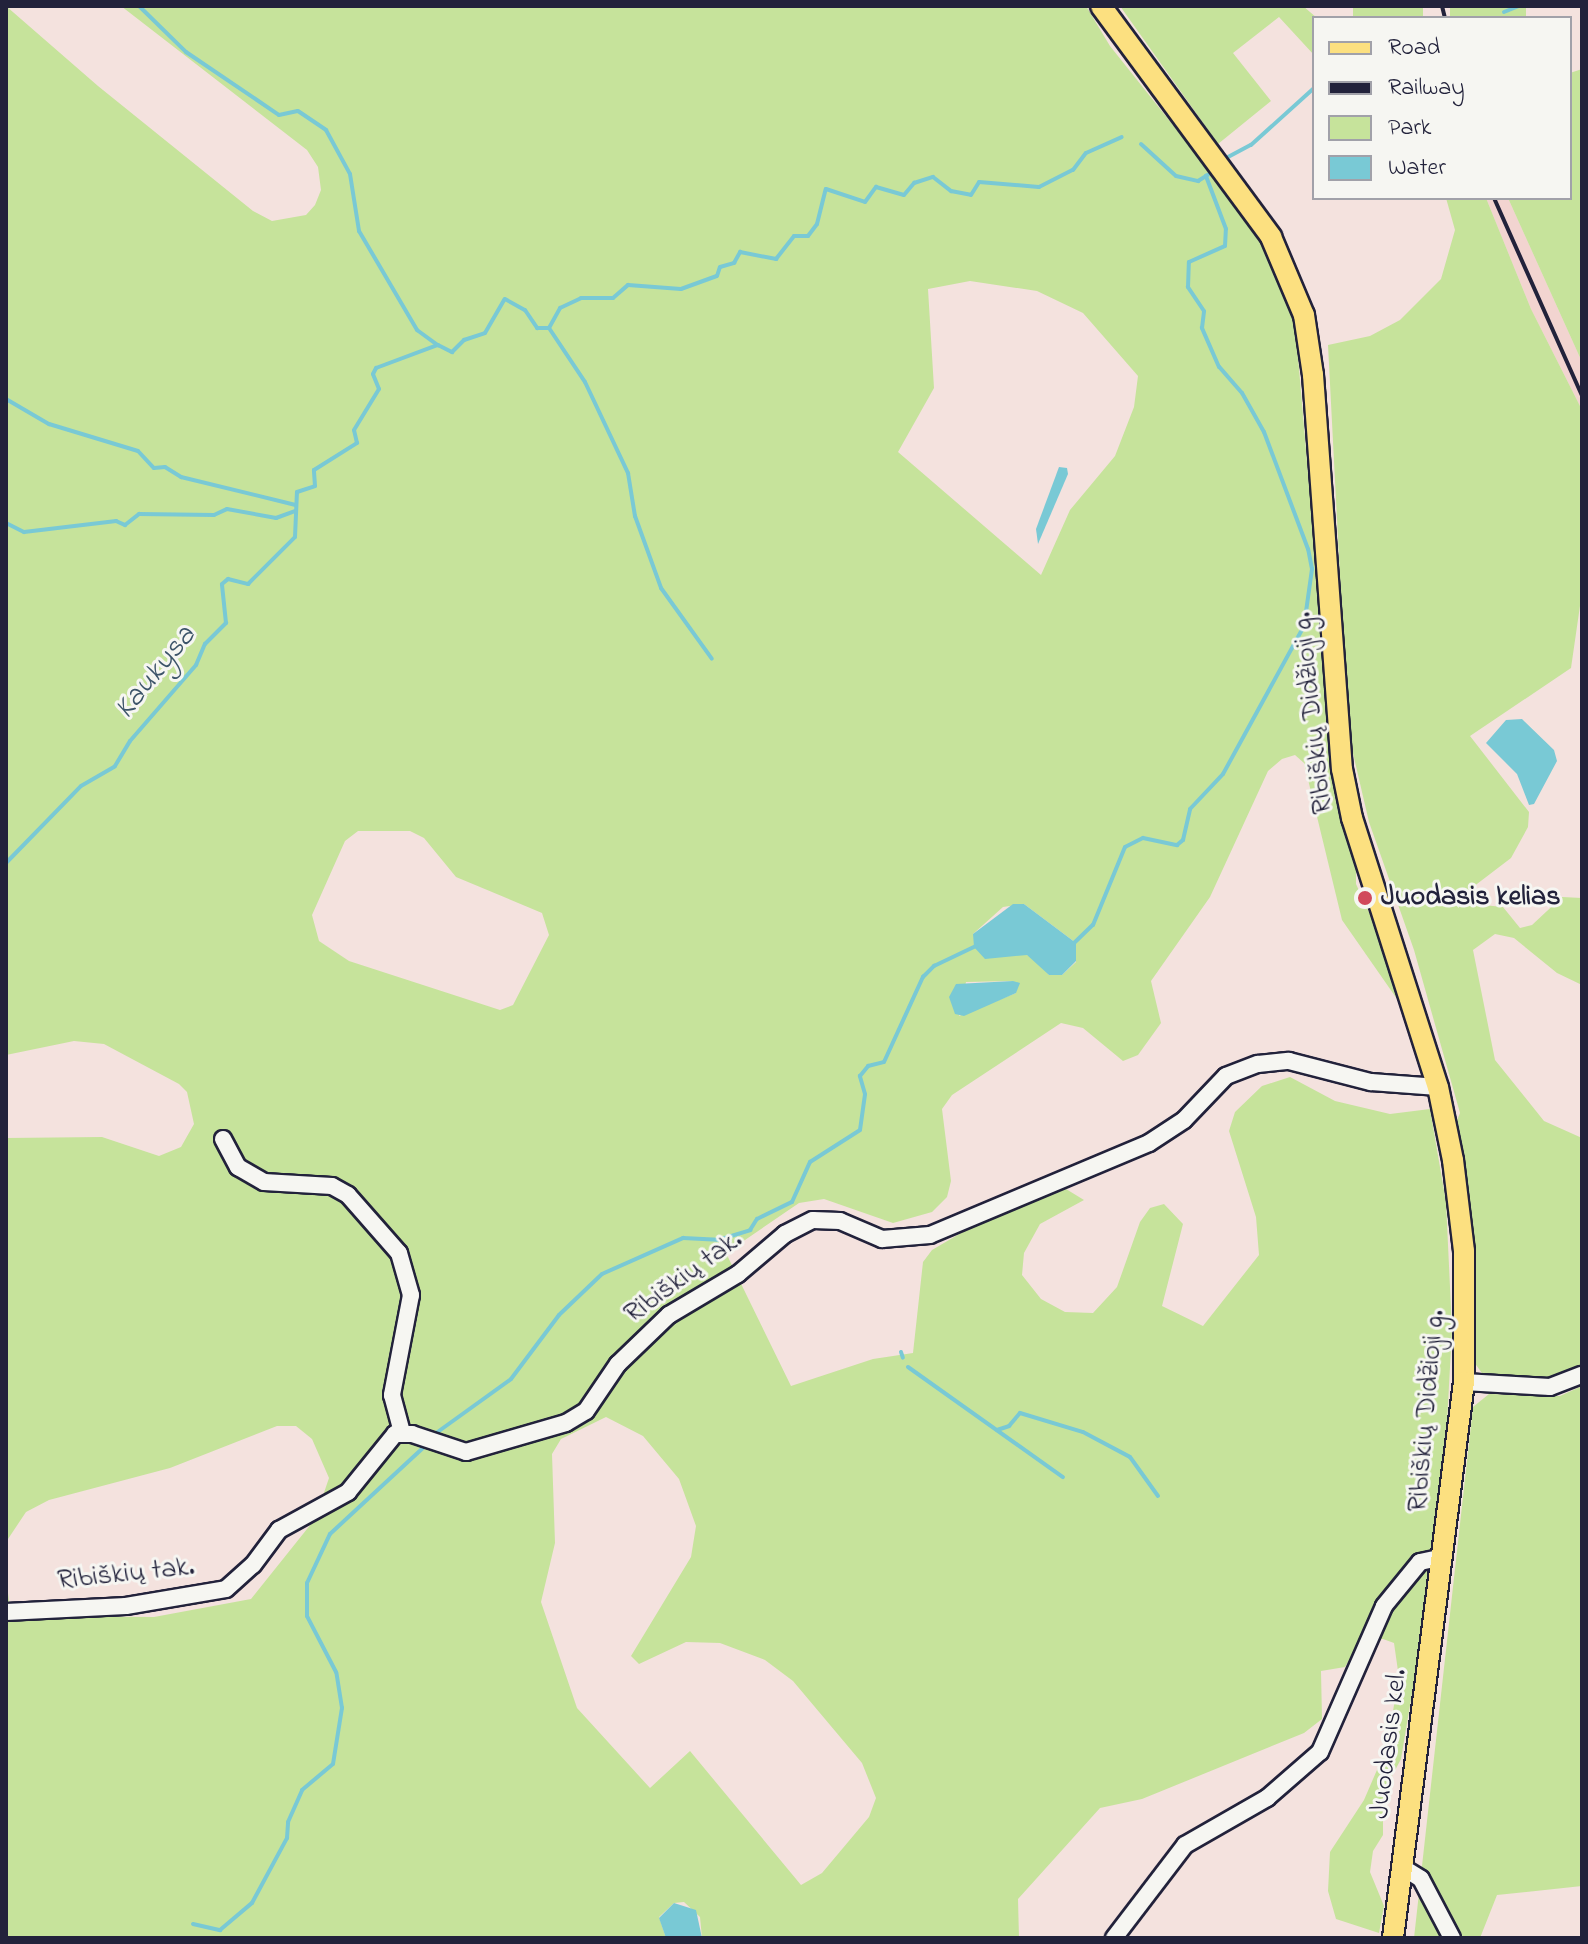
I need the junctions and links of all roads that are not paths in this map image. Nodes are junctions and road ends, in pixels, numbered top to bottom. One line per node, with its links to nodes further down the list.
1 (1101, 6): 2 (main road, Ribiškių Didžioji g.)
2 (1438, 1087): 5 (main road, Ribiškių Didžioji g.); 6 (street, Ribiškių tak.)
3 (223, 1139): 6 (street)
4 (1582, 1375): 5 (street)
5 (1464, 1382): 7 (main road, Ribiškių Didžioji g.)
6 (402, 1432): 8 (street, Ribiškių tak.)
7 (1443, 1557): 9 (main road, Juodasis kel.); 10 (street)
8 (6, 1612)
9 (1402, 1867): 11 (main road, Juodasis kel.); 12 (street)
10 (1114, 1938)
11 (1393, 1938)
12 (1452, 1938)

